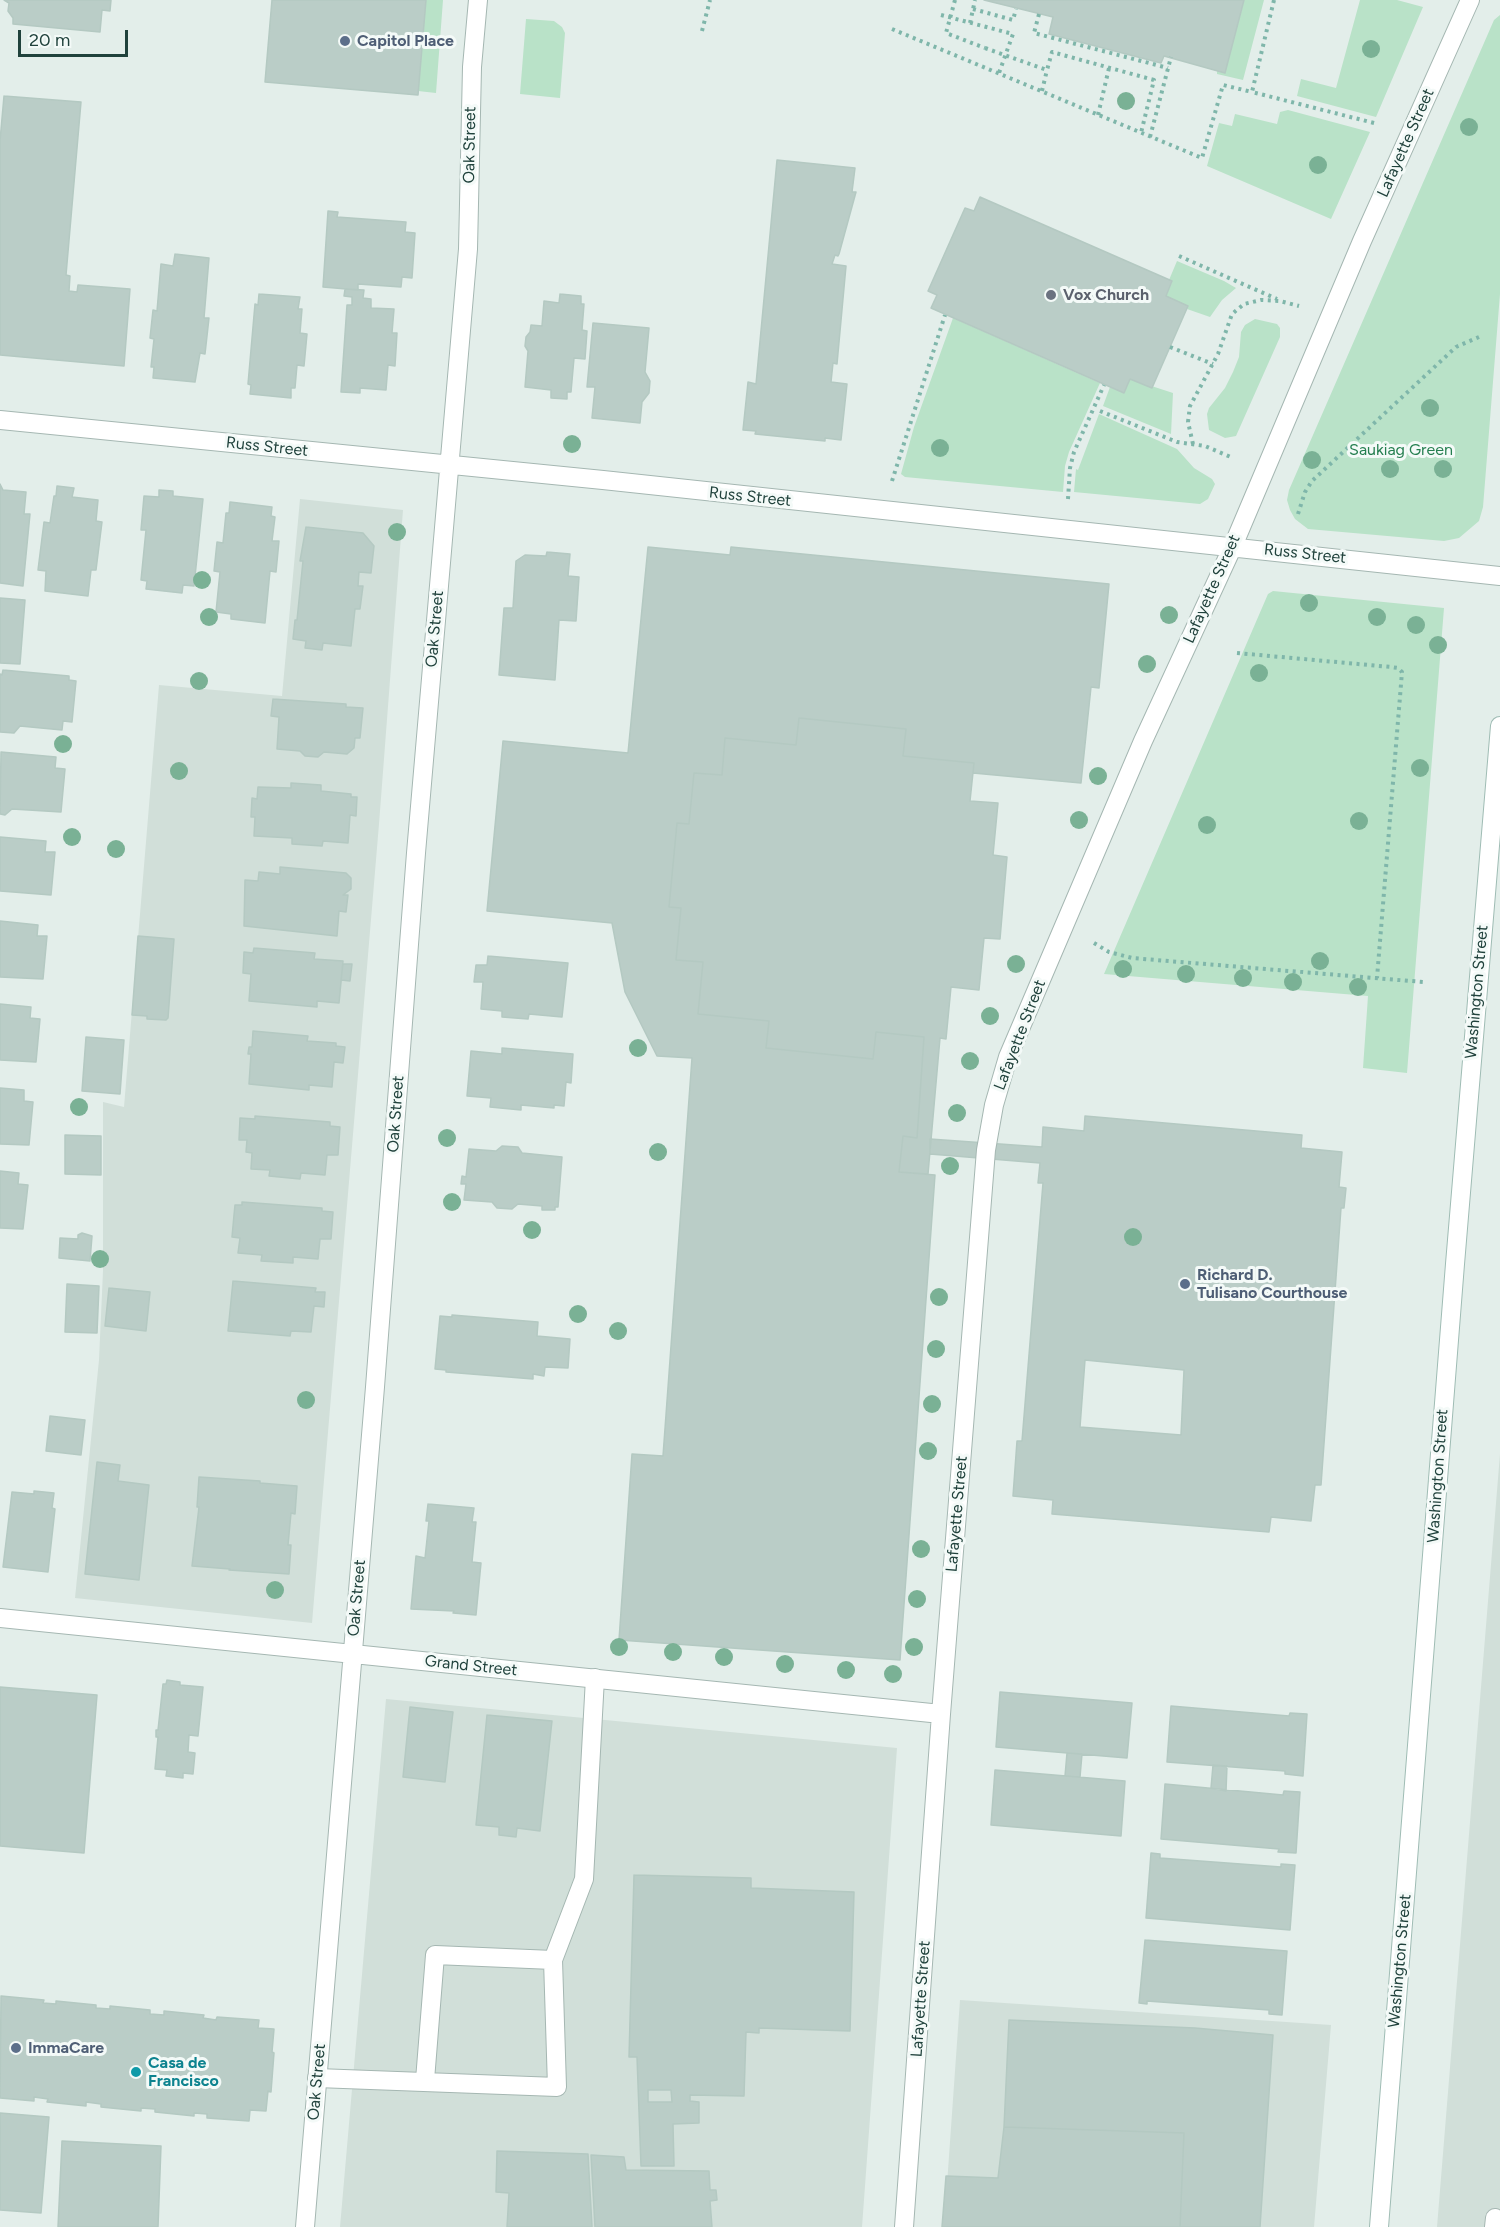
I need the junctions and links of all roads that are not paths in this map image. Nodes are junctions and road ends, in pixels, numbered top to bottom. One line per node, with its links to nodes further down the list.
1 (478, 0): 4 (street, Oak Street)
2 (1470, 0): 5 (street, Lafayette Street)
3 (0, 420): 4 (street, Russ Street)
4 (449, 465): 5 (street, Russ Street); 9 (street, Oak Street)
5 (1233, 546): 6 (street, Russ Street); 11 (street, Lafayette Street)
6 (1500, 576)
7 (1500, 726): 17 (street, Washington Street)
8 (0, 1618): 9 (street, Grand Street)
9 (352, 1654): 10 (street, Grand Street); 13 (street, Oak Street)
10 (595, 1678): 11 (street, Grand Street); 12 (street)
11 (941, 1714): 16 (street, Lafayette Street)
12 (553, 1960): 14 (street); 14 (street)
13 (317, 2078): 14 (street); 15 (street, Oak Street)
14 (425, 2080)
15 (305, 2227)
16 (904, 2227)
17 (1379, 2227)

